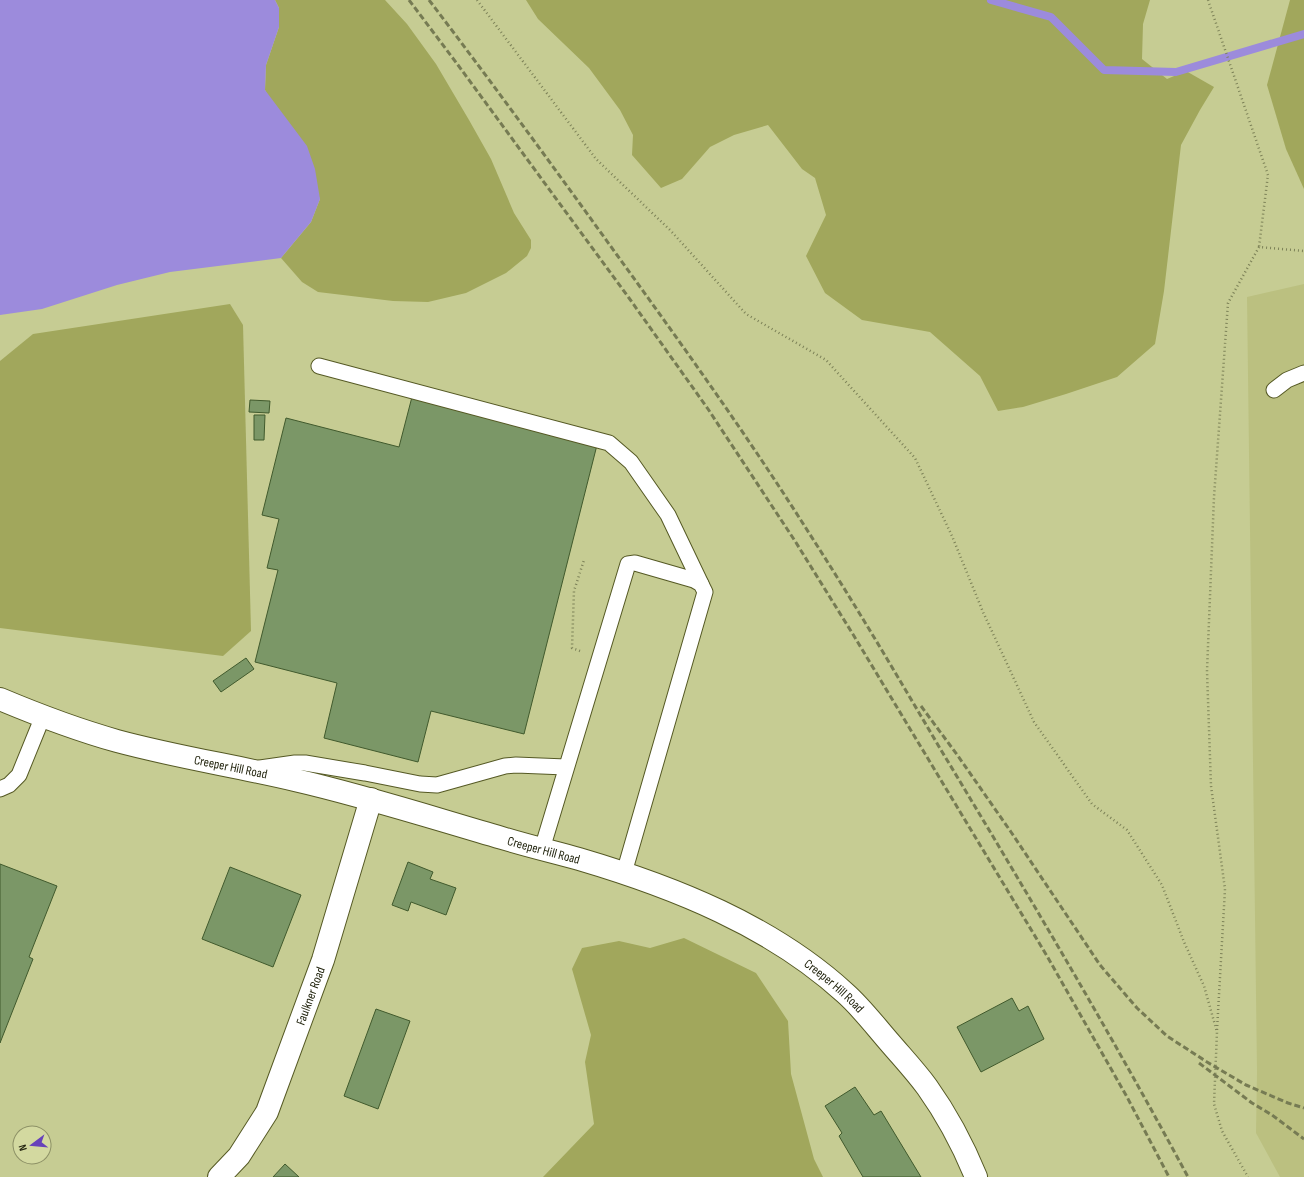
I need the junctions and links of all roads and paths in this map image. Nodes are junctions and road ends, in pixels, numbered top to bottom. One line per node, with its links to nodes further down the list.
1 (476, 0): 19 (path)
2 (1208, 0): 3 (path)
3 (1259, 247): 4 (path); 19 (path)
4 (1304, 251)
5 (319, 366): 9 (lane)
6 (1304, 373): 7 (lane)
7 (1274, 390)
8 (584, 560): 10 (path)
9 (701, 584): 10 (lane); 18 (lane)
10 (600, 657): 13 (lane)
11 (0, 699): 12 (street, Creeper Hill Road)
12 (43, 716): 14 (street, Creeper Hill Road); 15 (lane)
13 (566, 767): 14 (lane); 17 (lane)
14 (250, 770): 16 (street, Creeper Hill Road)
15 (0, 789)
16 (371, 799): 17 (street, Creeper Hill Road); 20 (street, Faulkner Road)
17 (542, 849): 18 (street, Creeper Hill Road)
18 (624, 873): 21 (street, Creeper Hill Road)
19 (1217, 1032): 22 (path)
20 (219, 1177)
21 (976, 1177)
22 (1248, 1177)

